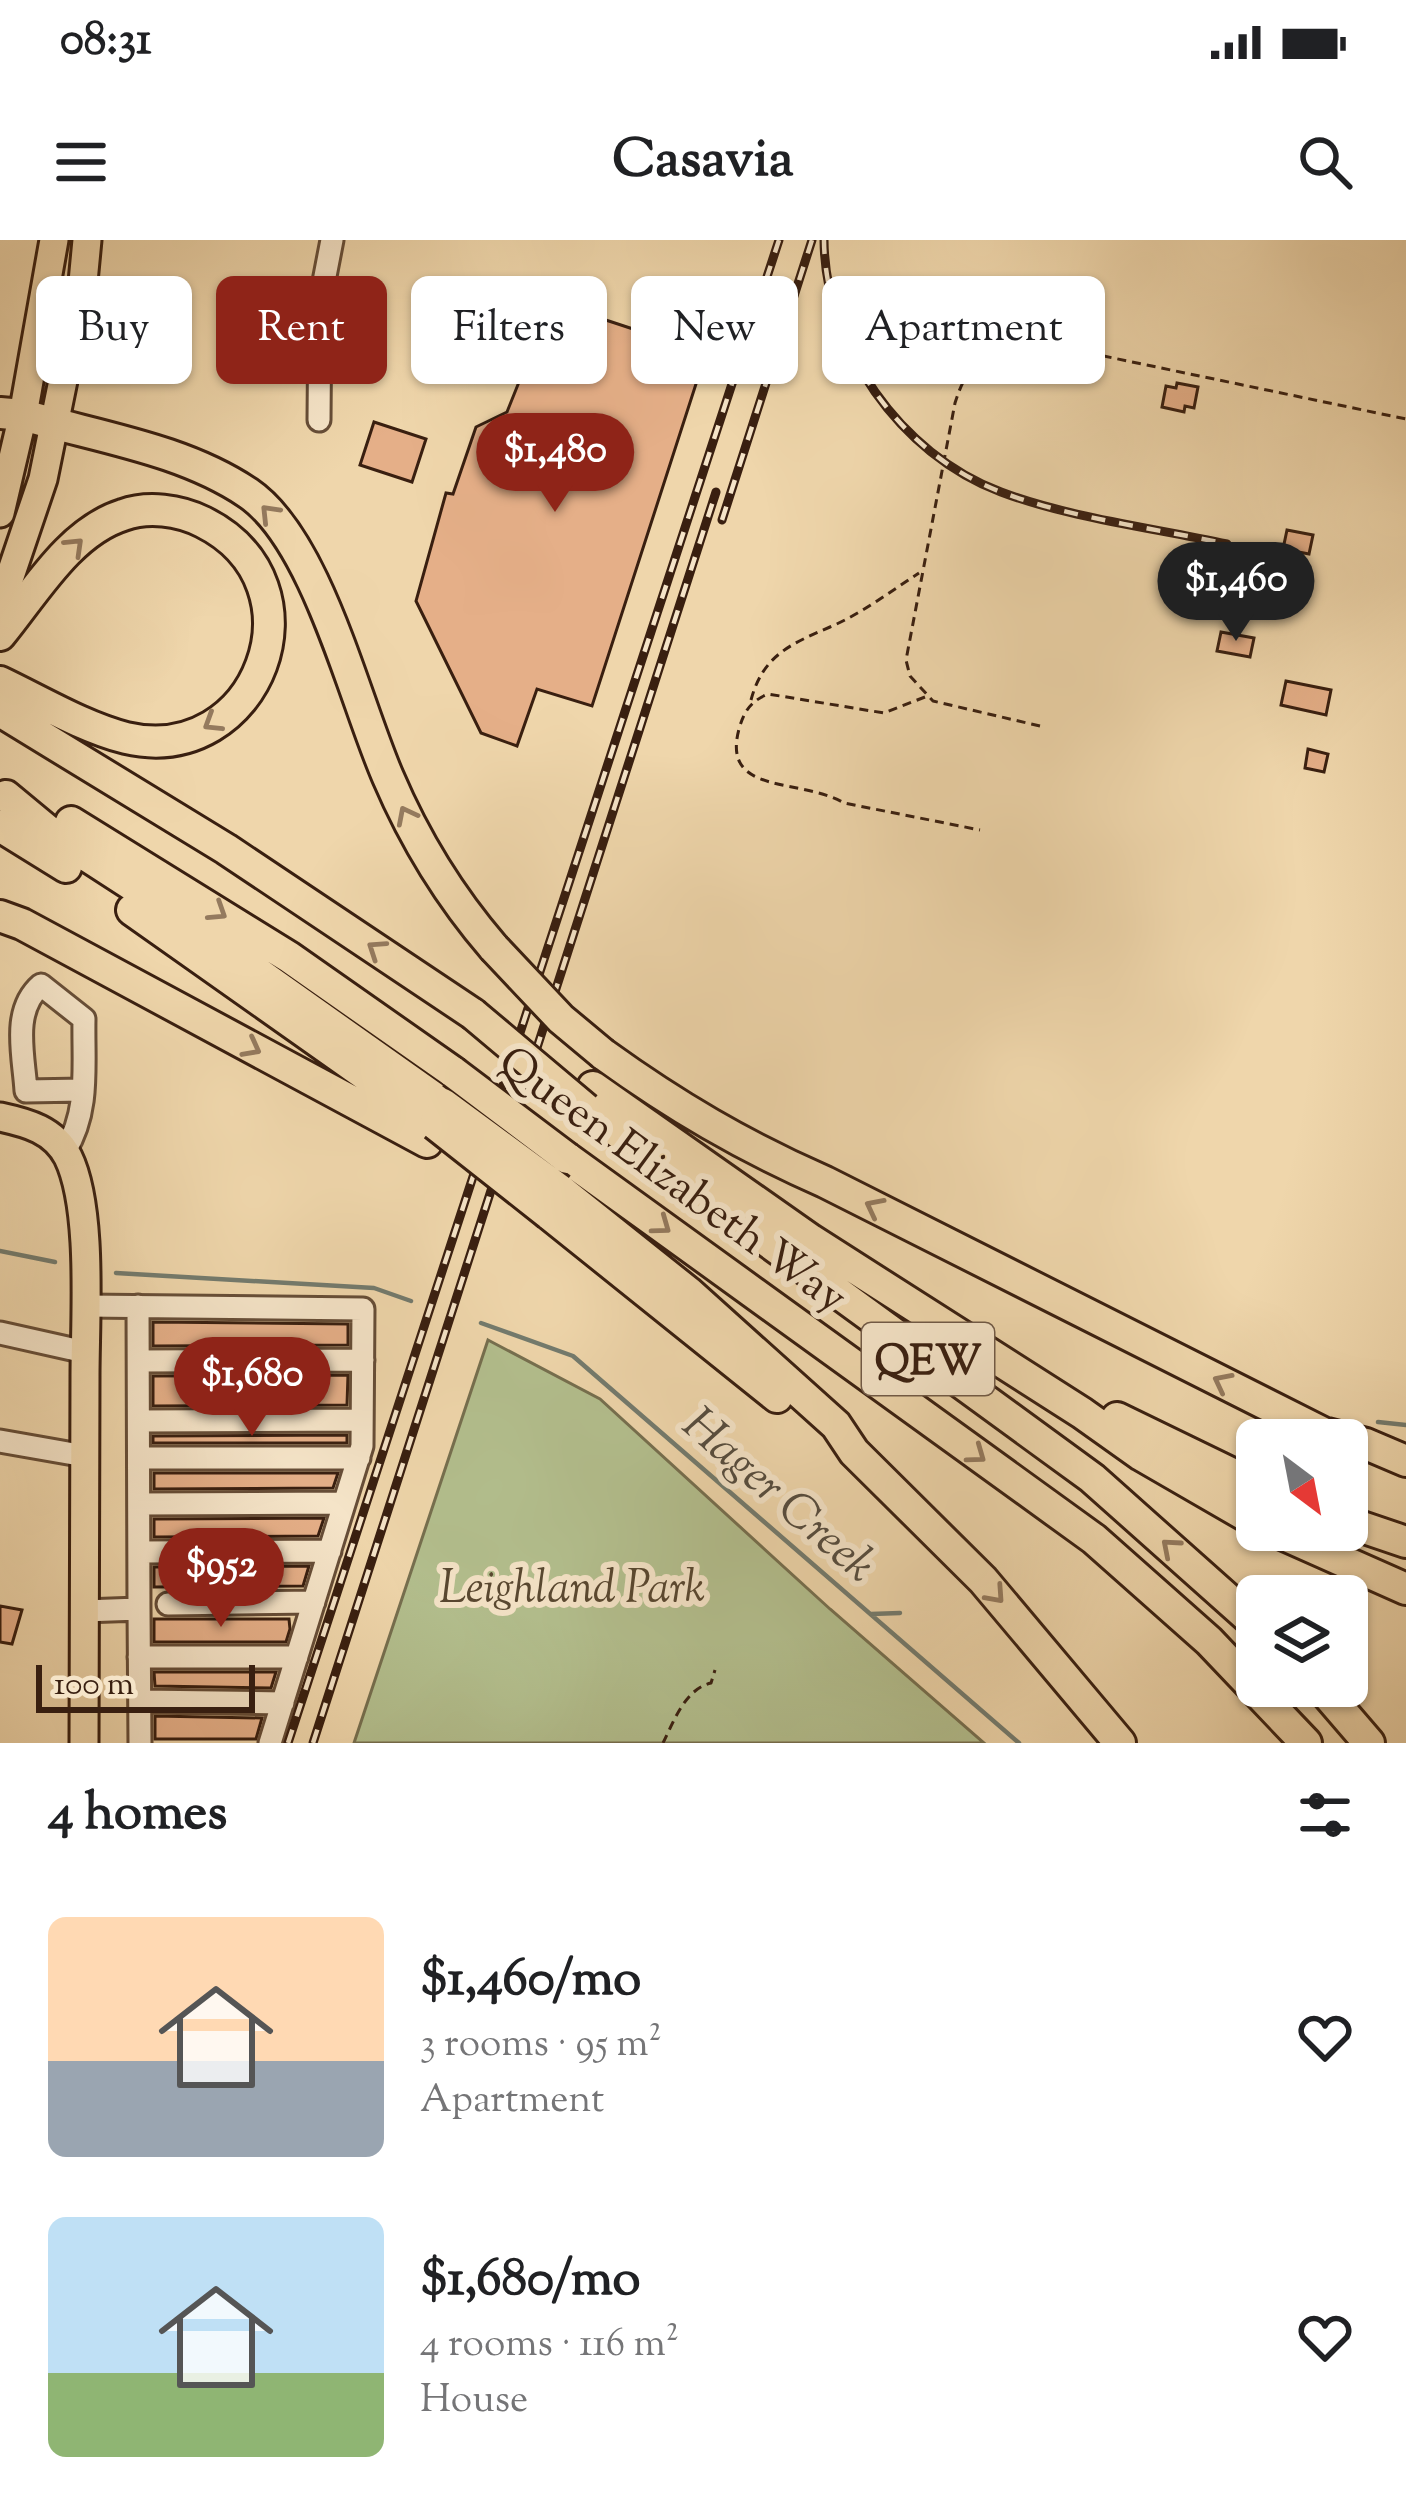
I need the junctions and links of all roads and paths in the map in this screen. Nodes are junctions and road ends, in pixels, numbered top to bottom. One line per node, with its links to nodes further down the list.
1 (53, 240): 4 (main road)
2 (88, 240): 4 (main road)
3 (332, 240): 6 (lane)
4 (25, 417): 7 (main road); 9 (main road); 32 (highway, one-way to 4, bridge)
5 (1406, 418): 8 (path)
6 (319, 420)
7 (0, 513)
8 (921, 572): 12 (path); 13 (path)
9 (0, 606)
10 (0, 635): 14 (highway, one-way to 14)
11 (0, 682): 14 (highway)
12 (926, 696): 13 (path); 15 (path)
13 (749, 705): 17 (path)
14 (16, 709): 21 (highway, Queen Elizabeth Way / QEW, one-way to 14, bridge)
15 (1040, 726)
16 (2, 805): 23 (highway); 69 (highway, Queen Elizabeth Way / QEW, one-way to 69, bridge)
17 (980, 830)
18 (0, 916): 23 (highway, one-way to 23)
19 (11, 1024): 20 (lane); 20 (lane)
20 (83, 1090): 24 (lane)
21 (589, 1098): 31 (highway); 55 (highway, Queen Elizabeth Way / QEW, one-way to 21)
22 (0, 1117): 24 (main road)
23 (435, 1124): 68 (highway, one-way to 68, bridge)
24 (64, 1151): 25 (main road)
25 (85, 1306): 26 (lane); 28 (main road)
26 (139, 1306): 29 (lane); 30 (lane)
27 (0, 1333): 28 (lane)
28 (85, 1352): 37 (main road)
29 (362, 1360): 30 (lane); 34 (lane)
30 (139, 1361): 33 (lane)
31 (1082, 1413): 42 (highway); 46 (highway)
32 (1295, 1419)
33 (139, 1420): 34 (lane); 39 (lane)
34 (362, 1420): 40 (lane)
35 (0, 1441): 37 (lane)
36 (1368, 1445): 41 (highway)
37 (85, 1456): 57 (main road)
38 (1368, 1457): 43 (highway)
39 (139, 1458): 40 (lane); 45 (lane)
40 (359, 1458): 44 (lane)
41 (1406, 1461)
42 (1236, 1476)
43 (1406, 1477)
44 (344, 1503): 45 (lane); 49 (lane)
45 (139, 1504): 51 (lane)
46 (1236, 1510)
47 (1368, 1529): 48 (highway)
48 (1406, 1542)
49 (330, 1551): 51 (lane); 53 (lane)
50 (1320, 1551): 52 (highway)
51 (139, 1552): 56 (lane)
52 (1406, 1589)
53 (314, 1602): 54 (lane); 59 (lane)
54 (168, 1604)
55 (1236, 1606)
56 (139, 1609): 57 (lane); 58 (lane)
57 (84, 1611): 64 (main road)
58 (139, 1657): 59 (lane); 61 (lane)
59 (297, 1658): 62 (lane)
60 (715, 1670): 67 (path)
61 (140, 1701): 62 (lane); 65 (lane)
62 (283, 1703): 66 (lane)
63 (1338, 1707): 70 (highway)
64 (84, 1743)
65 (140, 1743)
66 (270, 1743)
67 (663, 1743)
68 (1120, 1743)
69 (1306, 1743)
70 (1370, 1743)

